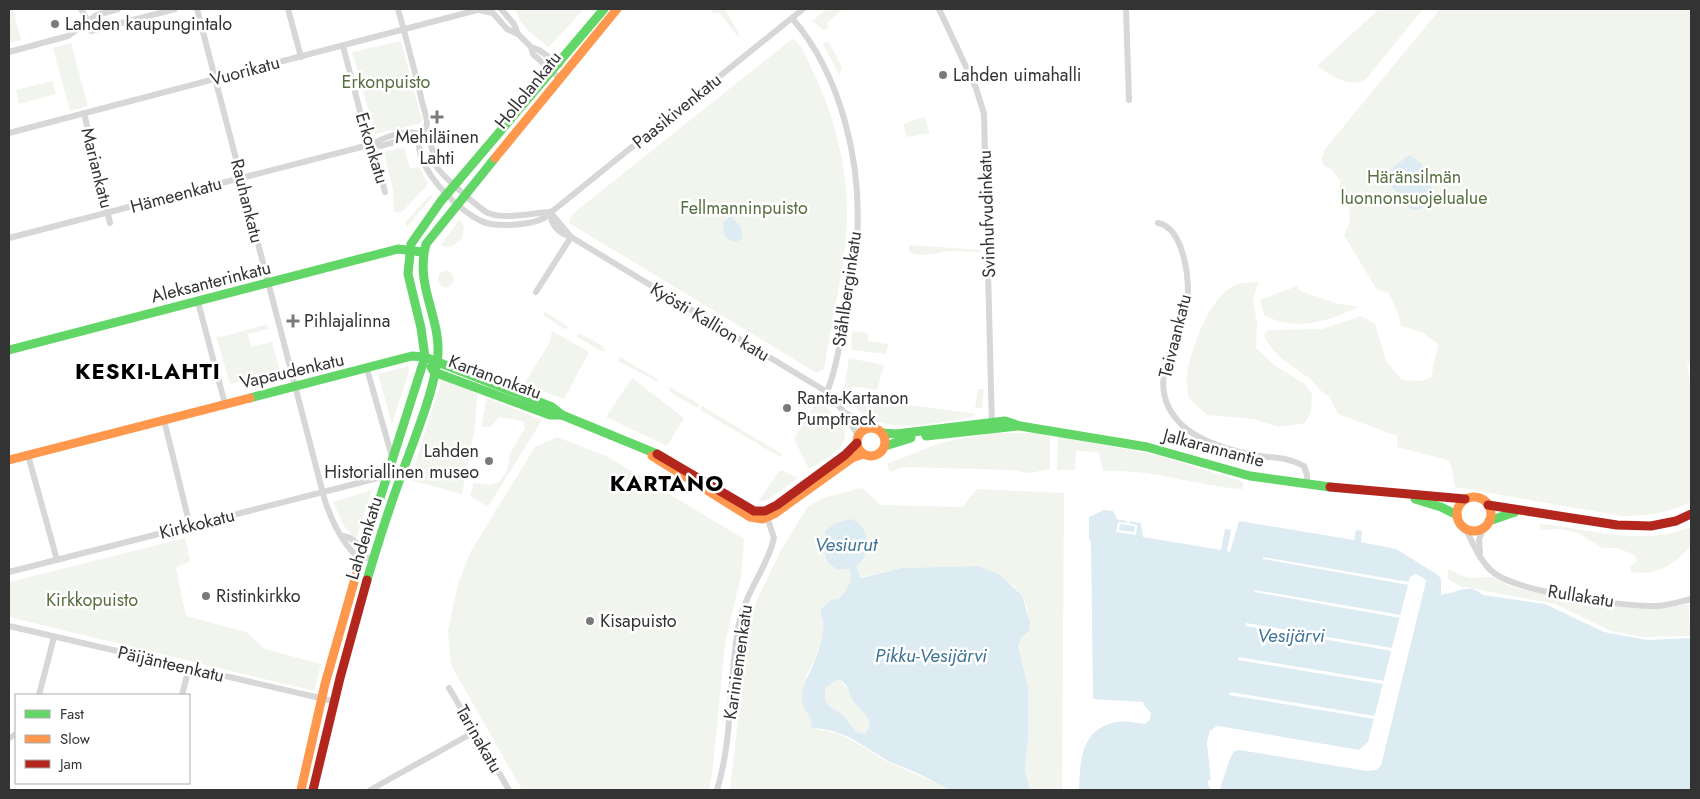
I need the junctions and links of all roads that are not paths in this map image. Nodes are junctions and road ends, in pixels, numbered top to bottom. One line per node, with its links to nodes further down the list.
1 (81, 9): 16 (street)
2 (118, 9): 16 (street)
3 (175, 9): 18 (street)
4 (197, 9): 28 (street, Rauhankatu)
5 (288, 9): 23 (street)
6 (398, 9): 17 (street, Paasikivenkatu)
7 (502, 9): 14 (street); 19 (street)
8 (604, 9): 24 (main road, Hollolankatu)
9 (617, 9): 25 (main road, Hollolankatu)
10 (804, 9): 15 (street, Paasikivenkatu)
11 (939, 9): 62 (street, Svinhufvudinkatu)
12 (1126, 9): 29 (street)
13 (480, 10): 14 (street); 17 (street, Vuorikatu)
14 (496, 16): 19 (street)
15 (792, 18): 41 (street, Paasikivenkatu); 57 (street, Ståhlberginkatu)
16 (88, 20): 22 (street)
17 (404, 30): 20 (street, Vuorikatu); 32 (street, Paasikivenkatu)
18 (91, 31)
19 (518, 34): 21 (street)
20 (343, 46): 23 (street, Vuorikatu); 33 (street, Erkonkatu)
21 (531, 47): 24 (street); 26 (street)
22 (9, 52)
23 (301, 57): 28 (street, Vuorikatu)
24 (557, 63): 25 (street); 26 (main road, Hollolankatu)
25 (565, 69): 27 (main road, Hollolankatu)
26 (550, 70): 27 (street); 35 (main road, Hollolankatu)
27 (558, 77): 37 (main road, Hollolankatu)
28 (217, 79): 30 (street, Vuorikatu); 34 (street, Rauhankatu)
29 (1129, 100)
30 (84, 113): 31 (street, Vuorikatu); 40 (street, Mariankatu)
31 (9, 133)
32 (421, 134): 33 (street, Hämeenkatu); 35 (street); 38 (street, Paasikivenkatu)
33 (373, 144): 34 (street, Hämeenkatu); 36 (street, Erkonkatu)
34 (241, 178): 40 (street, Hämeenkatu); 48 (street, Rauhankatu)
35 (454, 185): 37 (street); 38 (main road, Hollolankatu)
36 (385, 192)
37 (465, 194): 39 (main road); 41 (street)
38 (444, 197): 39 (street, Paasikivenkatu); 46 (main road)
39 (458, 203): 41 (street, Paasikivenkatu); 47 (main road)
40 (107, 212): 42 (street, Mariankatu); 45 (street, Hämeenkatu)
41 (550, 212): 44 (street, Kyösti Kallion katu)
42 (110, 223)
43 (1158, 223): 73 (street, Teivaankatu)
44 (571, 237): 49 (street); 57 (street, Kyösti Kallion katu)
45 (9, 238)
46 (409, 250): 47 (main road, Aleksanterinkatu); 48 (main road, Aleksanterinkatu); 52 (main road, Lahdenkatu)
47 (422, 252): 53 (main road, Lahdenkatu)
48 (268, 284): 50 (main road, Aleksanterinkatu); 56 (street, Rauhankatu)
49 (536, 292)
50 (198, 302): 51 (main road, Aleksanterinkatu); 58 (street)
51 (9, 350)
52 (424, 357): 53 (main road, Vapaudenkatu); 54 (main road, Vapaudenkatu); 55 (main road, Kartanonkatu); 70 (main road, Lahdenkatu)
53 (437, 362): 55 (main road, Lahdenkatu); 60 (main road, Kartanonkatu)
54 (367, 369): 56 (main road, Vapaudenkatu); 70 (street)
55 (434, 372): 60 (main road, Kartanonkatu); 87 (main road, Lahdenkatu)
56 (295, 387): 58 (main road, Vapaudenkatu); 74 (street, Rauhankatu)
57 (827, 392): 59 (street, Kyösti Kallion katu)
58 (225, 404): 61 (main road, Vapaudenkatu)
59 (844, 412): 63 (street, Kyösti Kallion katu); 65 (street, Kyösti Kallion katu)
60 (562, 415): 67 (main road, Kartanonkatu)
61 (164, 420): 69 (main road, Vapaudenkatu); 83 (street)
62 (992, 426): 64 (main road, Jalkarannantie); 66 (main road, Jalkarannantie); 73 (main road, Jalkarannantie)
63 (872, 428): 64 (main road); 65 (main road)
64 (882, 433): 66 (main road)
65 (858, 439): 68 (main road); 79 (main road)
66 (885, 446): 68 (main road)
67 (648, 453): 79 (main road, Kartanonkatu); 79 (main road, Kartanonkatu)
68 (864, 454): 79 (main road)
69 (28, 455): 71 (main road, Vapaudenkatu); 90 (street)
70 (392, 457): 72 (main road, Lahdenkatu)
71 (9, 460)
72 (386, 476): 74 (street, Kirkkokatu); 86 (main road, Lahdenkatu)
73 (1307, 485): 75 (main road, Jalkarannantie)
74 (323, 492): 83 (street, Kirkkokatu); 85 (street, Rauhankatu)
75 (1402, 495): 76 (main road, Jalkarannantie); 81 (main road, Jalkarannantie)
76 (1465, 500): 77 (main road); 81 (main road)
77 (1488, 505): 78 (main road); 82 (main road)
78 (1522, 510): 80 (main road); 82 (main road)
79 (766, 514): 106 (street, Kariniemenkatu)
80 (1691, 514)
81 (1457, 515): 84 (main road)
82 (1486, 524): 84 (main road); 88 (street)
83 (190, 526): 90 (street, Kirkkokatu)
84 (1466, 529): 88 (street, Rullakatu)
85 (343, 536): 86 (street); 89 (street, Rauhankatu)
86 (364, 549): 87 (street); 89 (main road, Lahdenkatu)
87 (374, 557): 89 (street); 100 (main road, Lahdenkatu)
88 (1481, 557): 92 (street, Rullakatu)
89 (361, 559): 99 (main road, Lahdenkatu)
90 (56, 560): 91 (street, Kirkkokatu)
91 (9, 572)
92 (1691, 599)
93 (9, 626): 94 (street, Päijänteenkatu)
94 (54, 637): 95 (street, Päijänteenkatu); 97 (street)
95 (189, 668): 98 (street); 99 (street, Päijänteenkatu)
96 (449, 688): 101 (street, Tarinakatu)
97 (39, 694)
98 (182, 694)
99 (322, 699): 100 (street, Päijänteenkatu); 102 (main road, Lahdenkatu)
100 (333, 701): 103 (main road, Lahdenkatu)
101 (476, 731): 104 (street); 105 (street, Tarinakatu)
102 (301, 790)
103 (315, 790)
104 (370, 790)
105 (509, 790)
106 (717, 790)

